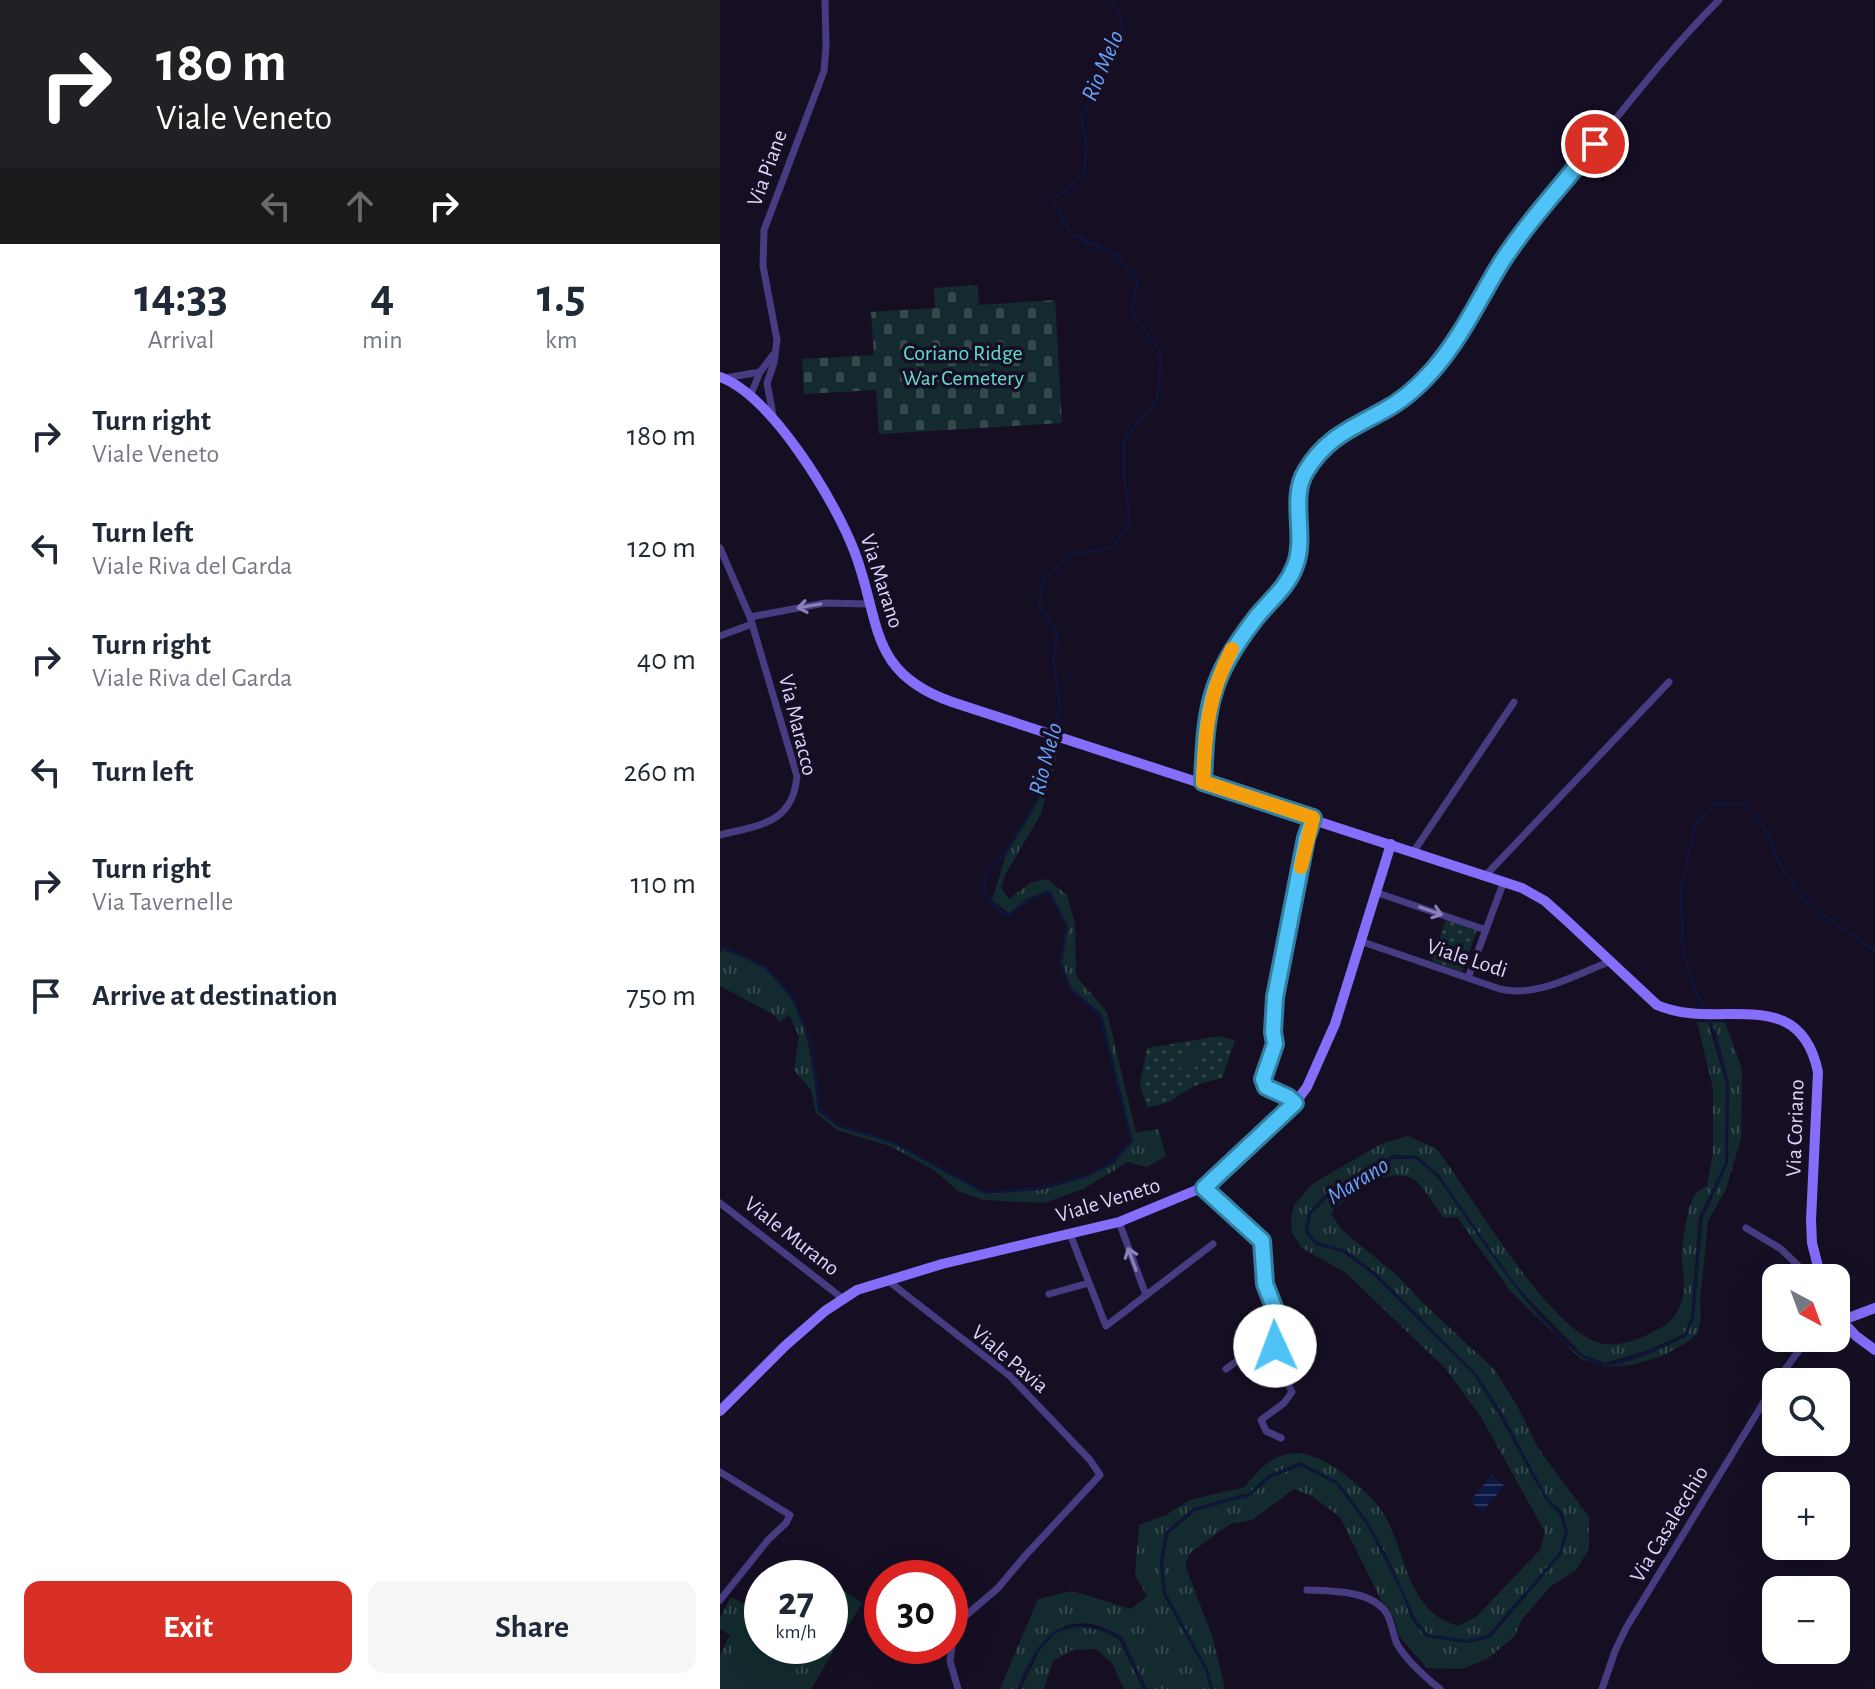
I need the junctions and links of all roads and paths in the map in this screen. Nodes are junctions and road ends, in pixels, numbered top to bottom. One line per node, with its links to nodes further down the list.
1 (825, 0): 3 (street, Via Piane)
2 (1719, 0): 15 (street)
3 (776, 350): 4 (street); 6 (street, Via Piane)
4 (760, 372): 5 (street); 7 (street)
5 (722, 377): 7 (main road, Via Marano)
6 (768, 378): 7 (street); 8 (street, Via Piane)
7 (751, 394): 8 (main road, Via Marano)
8 (773, 415): 10 (main road, Via Marano)
9 (720, 548): 11 (street, Via Maracco)
10 (868, 604): 11 (street, one-way to 11); 15 (main road, Via Marano)
11 (751, 621): 12 (street); 17 (street, Via Maracco)
12 (720, 636)
13 (1669, 682): 20 (street)
14 (1514, 702): 19 (street)
15 (1203, 782): 16 (main road, Via Marano)
16 (1313, 818): 18 (main road, Via Marano); 27 (street)
17 (720, 835)
18 (1391, 844): 19 (main road, Via Coriano); 22 (main road, Viale Veneto)
19 (1414, 851): 20 (main road, Via Coriano)
20 (1486, 875): 21 (main road, Via Coriano)
21 (1504, 881): 23 (street); 25 (main road, Via Coriano)
22 (1375, 892): 23 (street, one-way to 23); 24 (main road, Viale Veneto)
23 (1486, 930): 26 (street)
24 (1360, 941): 26 (street, Viale Lodi); 27 (main road, Viale Veneto)
25 (1609, 962): 26 (street, Viale Lodi); 35 (main road, Via Coriano)
26 (1468, 978)
27 (1295, 1103): 28 (main road, Viale Veneto)
28 (1204, 1188): 30 (main road, Viale Veneto); 44 (street)
29 (720, 1203): 40 (street, Viale Murano)
30 (1119, 1222): 32 (main road, Viale Veneto); 39 (street, one-way to 30)
31 (1746, 1228): 34 (street)
32 (1070, 1234): 36 (main road, Viale Veneto); 37 (street)
33 (1213, 1244): 39 (street)
34 (1797, 1264)
35 (1817, 1264)
36 (887, 1280): 40 (main road, Viale Veneto); 53 (street, Viale Pavia)
37 (1089, 1283): 38 (street); 39 (street)
38 (1049, 1294)
39 (1146, 1295)
40 (842, 1298): 48 (main road, Viale Veneto)
41 (1875, 1308): 42 (main road)
42 (1850, 1317)
43 (1850, 1330): 45 (main road)
44 (1276, 1332): 46 (street); 49 (street)
45 (1875, 1350)
46 (1226, 1369)
47 (1762, 1406): 55 (street, Via Casalecchio)
48 (720, 1411)
49 (1281, 1438)
50 (720, 1472): 52 (street)
51 (1307, 1590): 54 (street)
52 (720, 1600)
53 (958, 1689)
54 (1440, 1689)
55 (1602, 1689)

